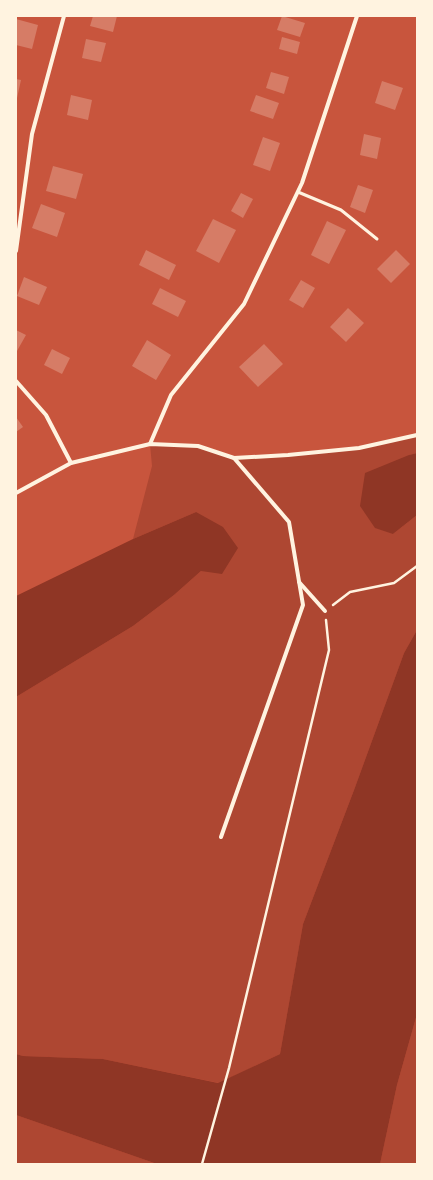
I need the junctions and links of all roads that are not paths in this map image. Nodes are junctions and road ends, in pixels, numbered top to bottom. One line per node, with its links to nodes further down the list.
1 (64, 16): 5 (street)
2 (358, 16): 3 (street)
3 (298, 192): 4 (lane); 8 (street)
4 (377, 239)
5 (16, 251)
6 (16, 381): 10 (street)
7 (417, 435): 9 (street)
8 (150, 444): 9 (street); 10 (street)
9 (234, 458): 12 (street)
10 (71, 463): 11 (street)
11 (16, 493)
12 (299, 582): 13 (street); 14 (street)
13 (326, 611)
14 (221, 837)

